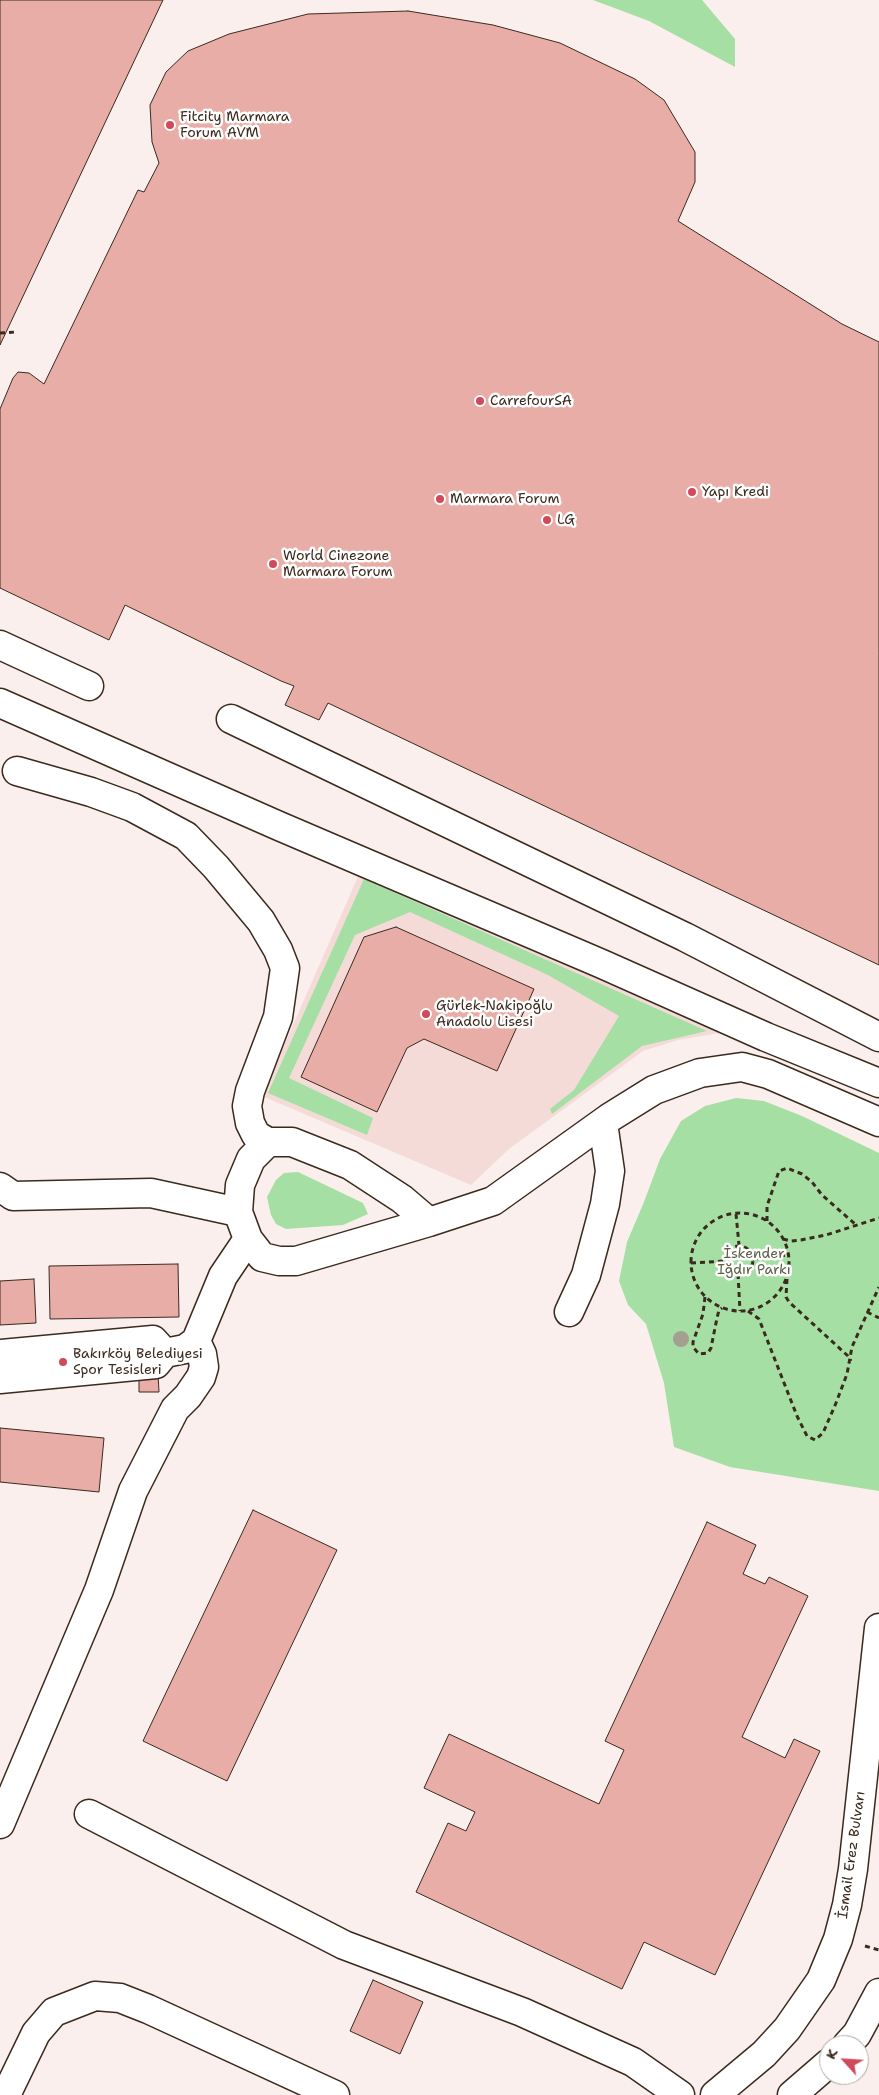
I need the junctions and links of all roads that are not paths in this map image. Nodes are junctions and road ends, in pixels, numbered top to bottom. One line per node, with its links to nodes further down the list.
1 (0, 645): 2 (street)
2 (89, 686)
3 (0, 703): 7 (street)
4 (231, 719): 6 (street)
5 (17, 771): 12 (street)
6 (879, 1037)
7 (800, 1051): 8 (street); 9 (street)
8 (790, 1083): 10 (street); 11 (street)
9 (879, 1083)
10 (879, 1122)
11 (603, 1123): 15 (street); 17 (street)
12 (268, 1142): 14 (street); 15 (street)
13 (0, 1187): 14 (street)
14 (238, 1212): 16 (street)
15 (429, 1222): 16 (street)
16 (248, 1240): 18 (street)
17 (569, 1312)
18 (196, 1341): 19 (street); 24 (street)
19 (165, 1352): 20 (street); 21 (street)
20 (0, 1354)
21 (0, 1379)
22 (879, 1628): 31 (street, İsmail Erez Bulvarı)
23 (90, 1814): 30 (street)
24 (0, 1824)
25 (879, 1993): 26 (street)
26 (856, 2035)
27 (819, 2072): 32 (street)
28 (6, 2095): 29 (street)
29 (335, 2095)
30 (680, 2095)
31 (715, 2095)
32 (792, 2095)

